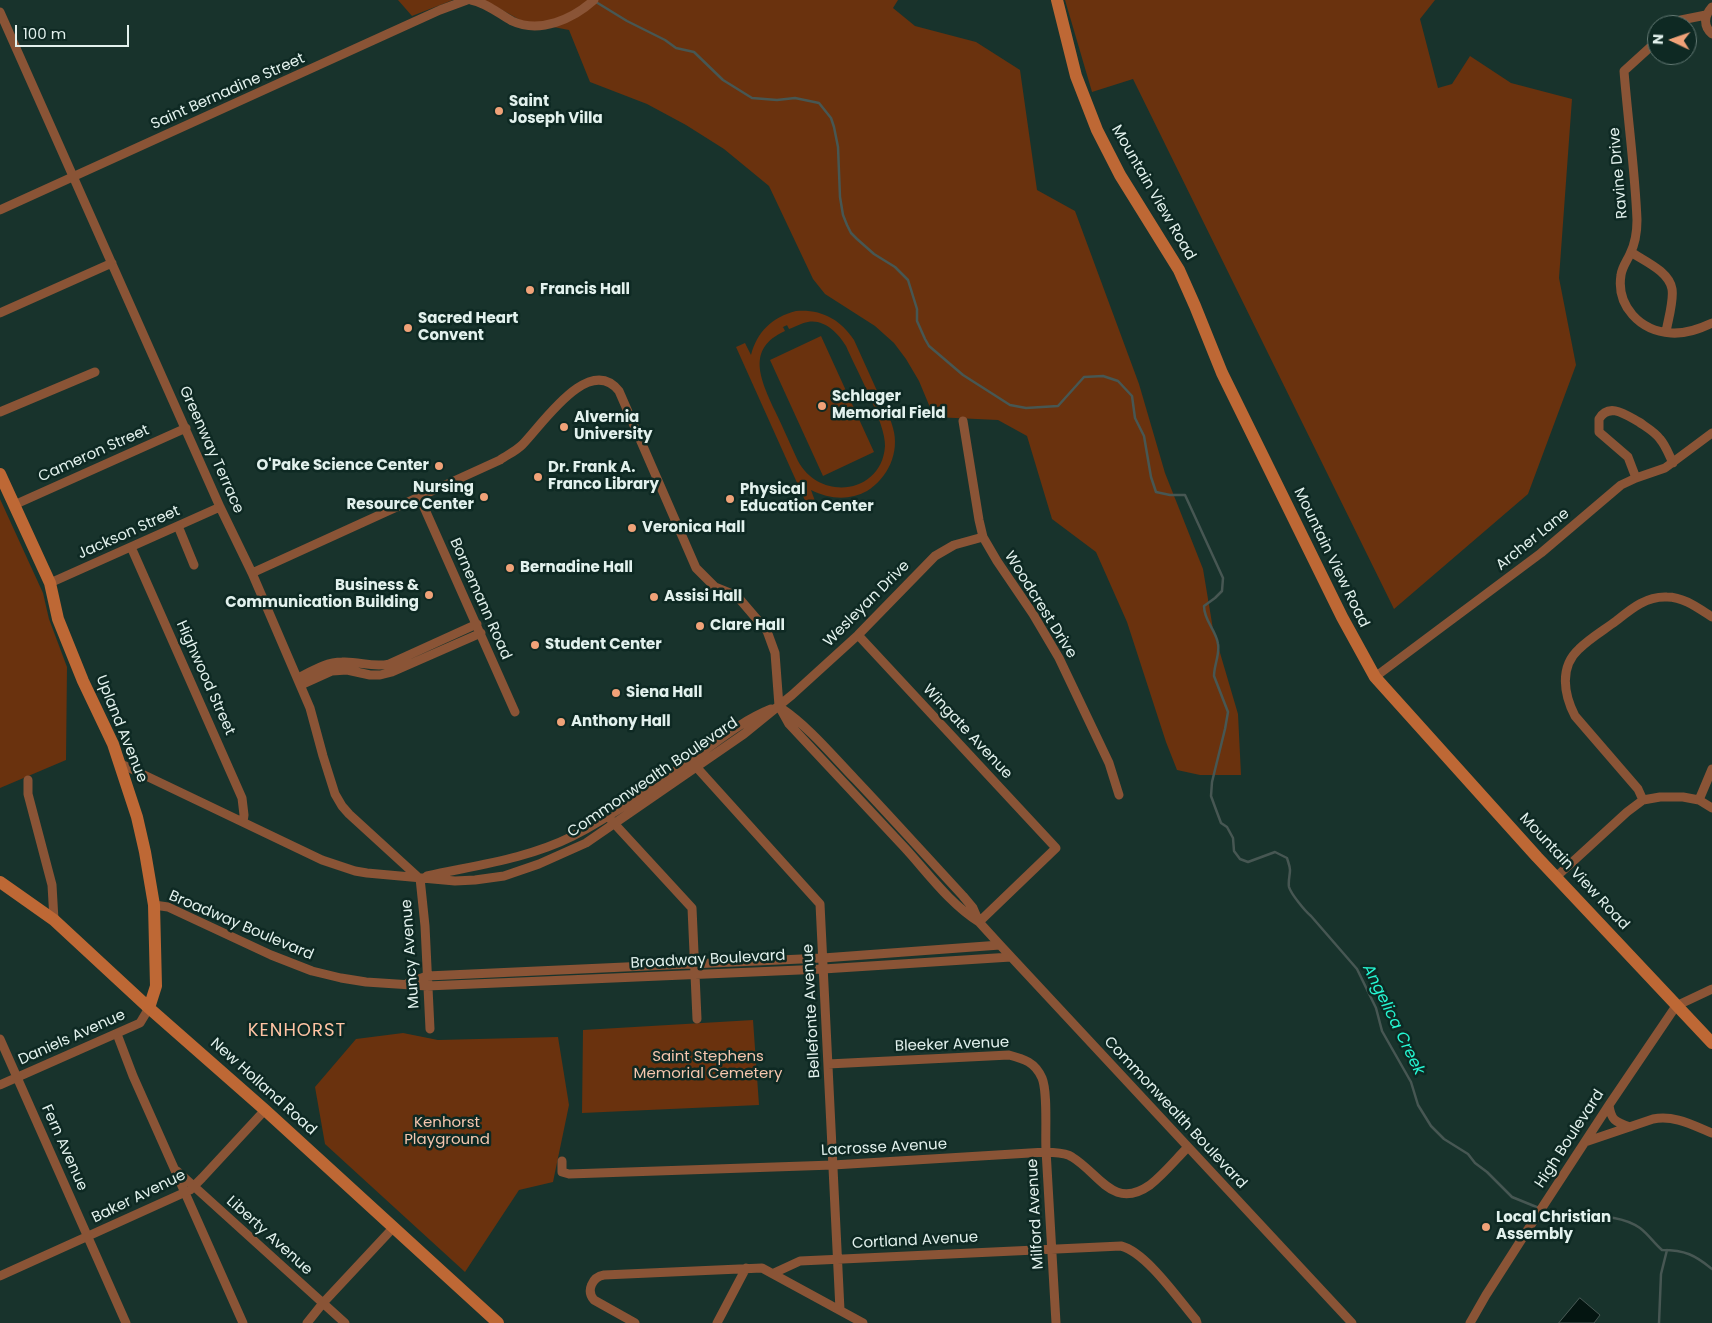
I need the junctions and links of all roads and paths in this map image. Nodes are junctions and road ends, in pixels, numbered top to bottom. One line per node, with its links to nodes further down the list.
1 (467, 0): 11 (street, Saint Bernadine Street)
2 (471, 0): 4 (street)
3 (1057, 0): 38 (street, Mountain View Road)
4 (591, 2)
5 (1712, 7): 7 (street)
6 (0, 12): 11 (street, Greenway Terrace)
7 (1706, 15): 8 (street); 9 (street)
8 (1697, 17)
9 (1712, 34)
10 (1647, 50): 13 (street, Ravine Drive)
11 (74, 177): 12 (street, Saint Bernadine Street); 14 (street, Greenway Terrace)
12 (0, 210)
13 (1631, 252): 17 (street); 17 (street, Ravine Drive)
14 (112, 263): 15 (street); 21 (street, Greenway Terrace)
15 (0, 313)
16 (1712, 323): 17 (street, Ravine Drive)
17 (1666, 332)
18 (95, 372): 19 (street)
19 (0, 412)
20 (963, 421): 30 (street, Woodcrest Drive)
21 (186, 428): 27 (street, Cameron Street); 28 (street, Greenway Terrace)
22 (1712, 433): 23 (street, Archer Lane)
23 (1673, 463): 25 (street, Archer Lane); 25 (street)
24 (0, 474): 27 (street, Upland Avenue)
25 (1636, 478): 38 (street, Archer Lane)
26 (419, 496): 33 (street); 36 (street, Bornemann Road); 40 (street)
27 (14, 505): 34 (street, Upland Avenue)
28 (220, 507): 29 (street, Jackson Street); 33 (street, Greenway Terrace)
29 (178, 526): 31 (street, Jackson Street); 32 (street)
30 (983, 537): 37 (street, Wesleyan Drive); 46 (street, Woodcrest Drive)
31 (131, 547): 34 (street, Jackson Street); 51 (street, Highwood Street)
32 (194, 565)
33 (252, 573): 39 (street, Greenway Terrace)
34 (50, 583): 42 (street, Upland Avenue)
35 (1712, 617): 47 (street)
36 (479, 629): 39 (street); 41 (street, Bornemann Road)
37 (858, 636): 40 (street, Wesleyan Drive); 58 (street, Wingate Avenue)
38 (1375, 677): 53 (street, Mountain View Road)
39 (299, 682): 54 (street, Greenway Terrace)
40 (779, 706): 43 (street, Commonwealth Boulevard); 58 (street, Commonwealth Boulevard)
41 (514, 712)
42 (120, 763): 51 (street, Commonwealth Boulevard); 56 (street, Upland Avenue)
43 (694, 764): 50 (street, Commonwealth Boulevard); 52 (street, Commonwealth Boulevard); 61 (street, Bellefonte Avenue)
44 (1712, 768): 48 (street)
45 (28, 780): 57 (street)
46 (1119, 795)
47 (1643, 800): 48 (street); 53 (street)
48 (1699, 800): 49 (street)
49 (1712, 808)
50 (607, 816): 52 (street); 54 (street, Commonwealth Boulevard)
51 (243, 822): 54 (street, Commonwealth Boulevard)
52 (614, 823): 54 (street, Commonwealth Boulevard); 62 (street)
53 (1556, 877): 69 (street, Mountain View Road)
54 (420, 878): 65 (street, Muncy Avenue)
55 (0, 882): 57 (street, New Holland Road)
56 (154, 905): 66 (street, Broadway Boulevard); 70 (street, Upland Avenue)
57 (54, 920): 70 (street, New Holland Road)
58 (980, 922): 59 (street, Commonwealth Boulevard)
59 (1000, 945): 60 (street, Commonwealth Boulevard); 61 (street, Broadway Boulevard)
60 (1011, 957): 63 (street, Broadway Boulevard); 85 (street, Commonwealth Boulevard)
61 (823, 958): 62 (street, Broadway Boulevard); 63 (street, Bellefonte Avenue)
62 (694, 963): 64 (street); 65 (street, Broadway Boulevard)
63 (823, 969): 64 (street, Broadway Boulevard); 76 (street, Bellefonte Avenue)
64 (695, 975): 67 (street, Broadway Boulevard); 71 (street)
65 (427, 976): 66 (street, Broadway Boulevard); 67 (street, Muncy Avenue)
66 (406, 983): 67 (street, Broadway Boulevard)
67 (427, 986): 72 (street, Muncy Avenue)
68 (1712, 988): 69 (street, High Boulevard)
69 (1676, 1006): 75 (street, Mountain View Road); 80 (street, High Boulevard)
70 (149, 1008): 73 (street, Daniels Avenue); 81 (street, New Holland Road)
71 (697, 1018)
72 (430, 1029)
73 (117, 1034): 77 (street, Daniels Avenue); 89 (street)
74 (0, 1039): 77 (street, Fern Avenue)
75 (1712, 1043)
76 (828, 1064): 79 (street, Bleeker Avenue); 88 (street, Bellefonte Avenue)
77 (17, 1077): 78 (street, Daniels Avenue); 93 (street, Fern Avenue)
78 (0, 1085)
79 (1045, 1103): 86 (street, Milford Avenue)
80 (1609, 1105): 82 (street); 84 (street, High Boulevard)
81 (265, 1110): 90 (street, Baker Avenue); 92 (street, New Holland Road)
82 (1630, 1127): 83 (street); 84 (street)
83 (1712, 1133)
84 (1585, 1142): 112 (street, High Boulevard)
85 (1188, 1147): 86 (street, Lacrosse Avenue); 111 (street, Commonwealth Boulevard)
86 (1046, 1152): 88 (street, Lacrosse Avenue); 94 (street, Milford Avenue)
87 (562, 1161): 88 (street, Lacrosse Avenue)
88 (833, 1165): 95 (street, Bellefonte Avenue)
89 (175, 1169): 90 (street, Liberty Avenue); 91 (street)
90 (195, 1186): 91 (street, Baker Avenue); 99 (street, Liberty Avenue)
91 (185, 1192): 93 (street, Baker Avenue); 102 (street)
92 (393, 1228): 99 (street); 105 (street, New Holland Road)
93 (88, 1236): 98 (street, Baker Avenue); 101 (street, Fern Avenue)
94 (1052, 1248): 95 (street, Cortland Avenue); 109 (street, Milford Avenue); 110 (street, Cortland Avenue)
95 (838, 1259): 97 (street, Cortland Avenue); 100 (street, Bellefonte Avenue)
96 (746, 1268): 97 (street); 106 (street); 107 (street)
97 (774, 1273): 100 (street)
98 (0, 1276)
99 (323, 1303): 103 (street); 104 (street, Liberty Avenue)
100 (840, 1310): 108 (street)
101 (126, 1323)
102 (243, 1323)
103 (308, 1323)
104 (345, 1323)
105 (498, 1323)
106 (635, 1323)
107 (717, 1323)
108 (863, 1323)
109 (1056, 1323)
110 (1197, 1323)
111 (1352, 1323)
112 (1470, 1323)

